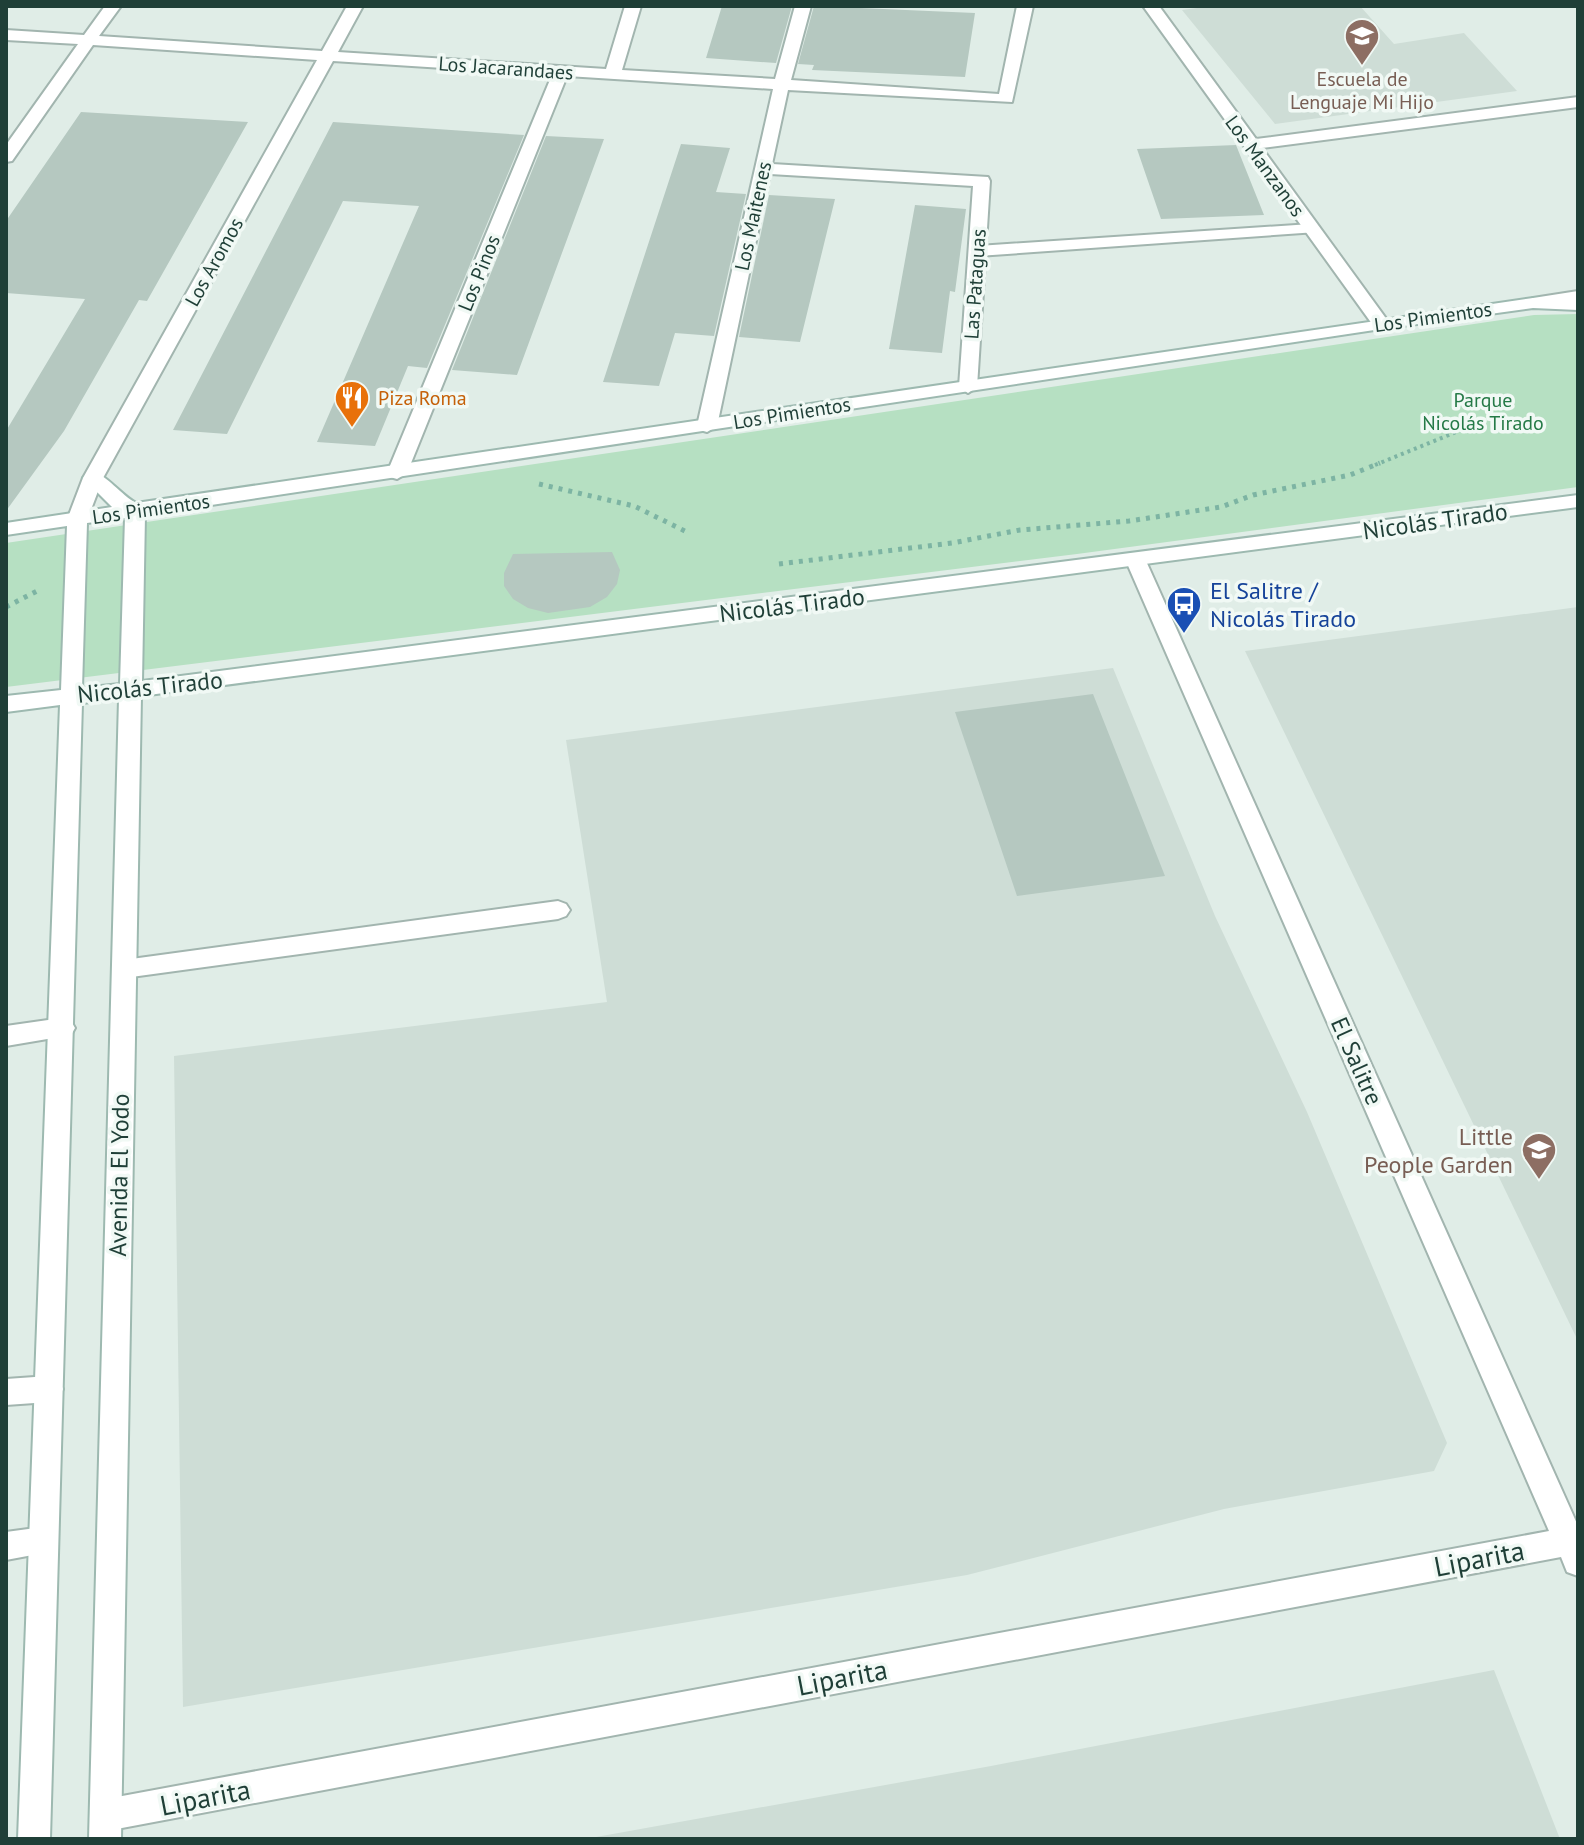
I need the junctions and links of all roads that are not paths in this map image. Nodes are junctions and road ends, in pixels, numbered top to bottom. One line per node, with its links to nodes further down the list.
1 (113, 6): 8 (street)
2 (355, 6): 9 (street, Los Aromos)
3 (633, 6): 11 (street)
4 (803, 6): 12 (street, Los Maitenes)
5 (1025, 6): 12 (street, Los Jacarandaes)
6 (1151, 6): 14 (street, Los Manzanos)
7 (6, 35): 8 (street, Los Jacarandaes)
8 (89, 40): 9 (street, Los Jacarandaes); 15 (street)
9 (328, 56): 10 (street, Los Jacarandaes); 26 (street, Los Aromos)
10 (561, 72): 11 (street, Los Jacarandaes); 25 (street, Los Pinos)
11 (612, 76): 12 (street, Los Jacarandaes)
12 (781, 87): 16 (street, Los Maitenes)
13 (1578, 102): 14 (street)
14 (1250, 145): 17 (street, Los Manzanos)
15 (6, 157)
16 (763, 169): 18 (street, Las Pataguas); 24 (street, Los Maitenes)
17 (1311, 229): 18 (lane); 22 (street, Los Manzanos)
18 (978, 251): 23 (street, Las Pataguas)
19 (1578, 296): 20 (street, Los Pimientos)
20 (1533, 303): 21 (street); 22 (street, Los Pimientos)
21 (1578, 305)
22 (1381, 324): 23 (street, Los Pimientos)
23 (968, 387): 24 (street, Los Pimientos)
24 (707, 426): 25 (street, Los Pimientos)
25 (397, 473): 28 (street, Los Pimientos)
26 (93, 478): 28 (street); 29 (street, Los Aromos)
27 (1578, 501): 31 (street, Nicolás Tirado)
28 (135, 511): 29 (street, Los Pimientos); 32 (street, Avenida El Yodo)
29 (77, 520): 30 (street, Los Pimientos); 33 (street)
30 (6, 529)
31 (1136, 561): 32 (street, Nicolás Tirado); 43 (street, El Salitre)
32 (131, 691): 33 (street, Nicolás Tirado); 36 (street, Avenida El Yodo)
33 (72, 696): 34 (street, Nicolás Tirado); 37 (street)
34 (6, 704)
35 (558, 910): 36 (street)
36 (124, 969): 44 (street, Avenida El Yodo)
37 (62, 1028): 38 (street); 39 (street)
38 (6, 1036)
39 (49, 1389): 40 (street); 41 (street)
40 (6, 1392)
41 (43, 1541): 42 (street); 45 (street)
42 (6, 1546)
43 (1575, 1548): 44 (street, Liparita)
44 (105, 1827)
45 (34, 1839)

